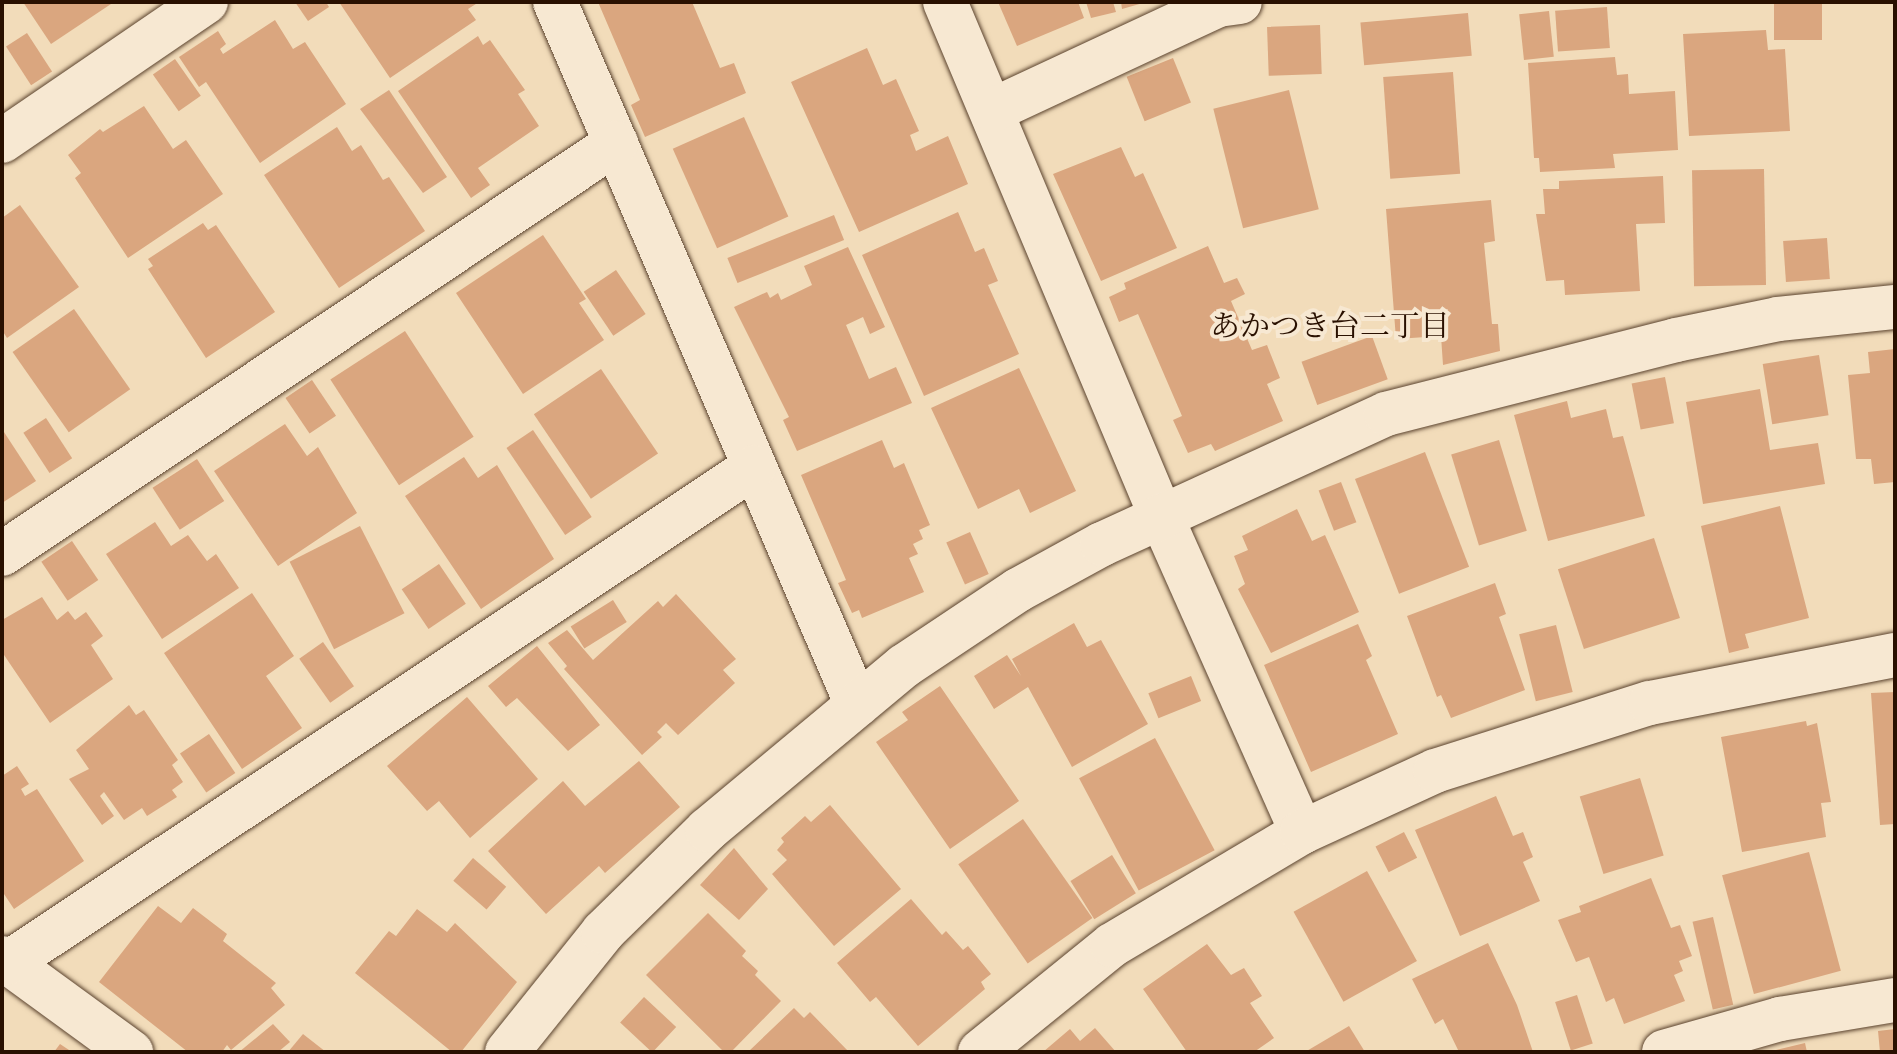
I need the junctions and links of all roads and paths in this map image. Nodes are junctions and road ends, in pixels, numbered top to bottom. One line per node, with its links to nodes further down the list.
1 (206, 2): 6 (street)
2 (555, 2): 7 (street)
3 (945, 2): 5 (street)
4 (1240, 2): 5 (street)
5 (993, 110): 10 (street)
6 (2, 141)
7 (616, 143): 9 (street); 11 (street)
8 (1895, 307): 10 (street)
9 (754, 467): 13 (street); 15 (street)
10 (1161, 516): 13 (street); 14 (street)
11 (2, 554)
12 (1895, 655): 14 (street)
13 (857, 705): 18 (street)
14 (1302, 832): 19 (street)
15 (5, 961): 17 (street)
16 (1895, 1000): 20 (street)
17 (131, 1052)
18 (507, 1052)
19 (980, 1052)
20 (1664, 1052)

